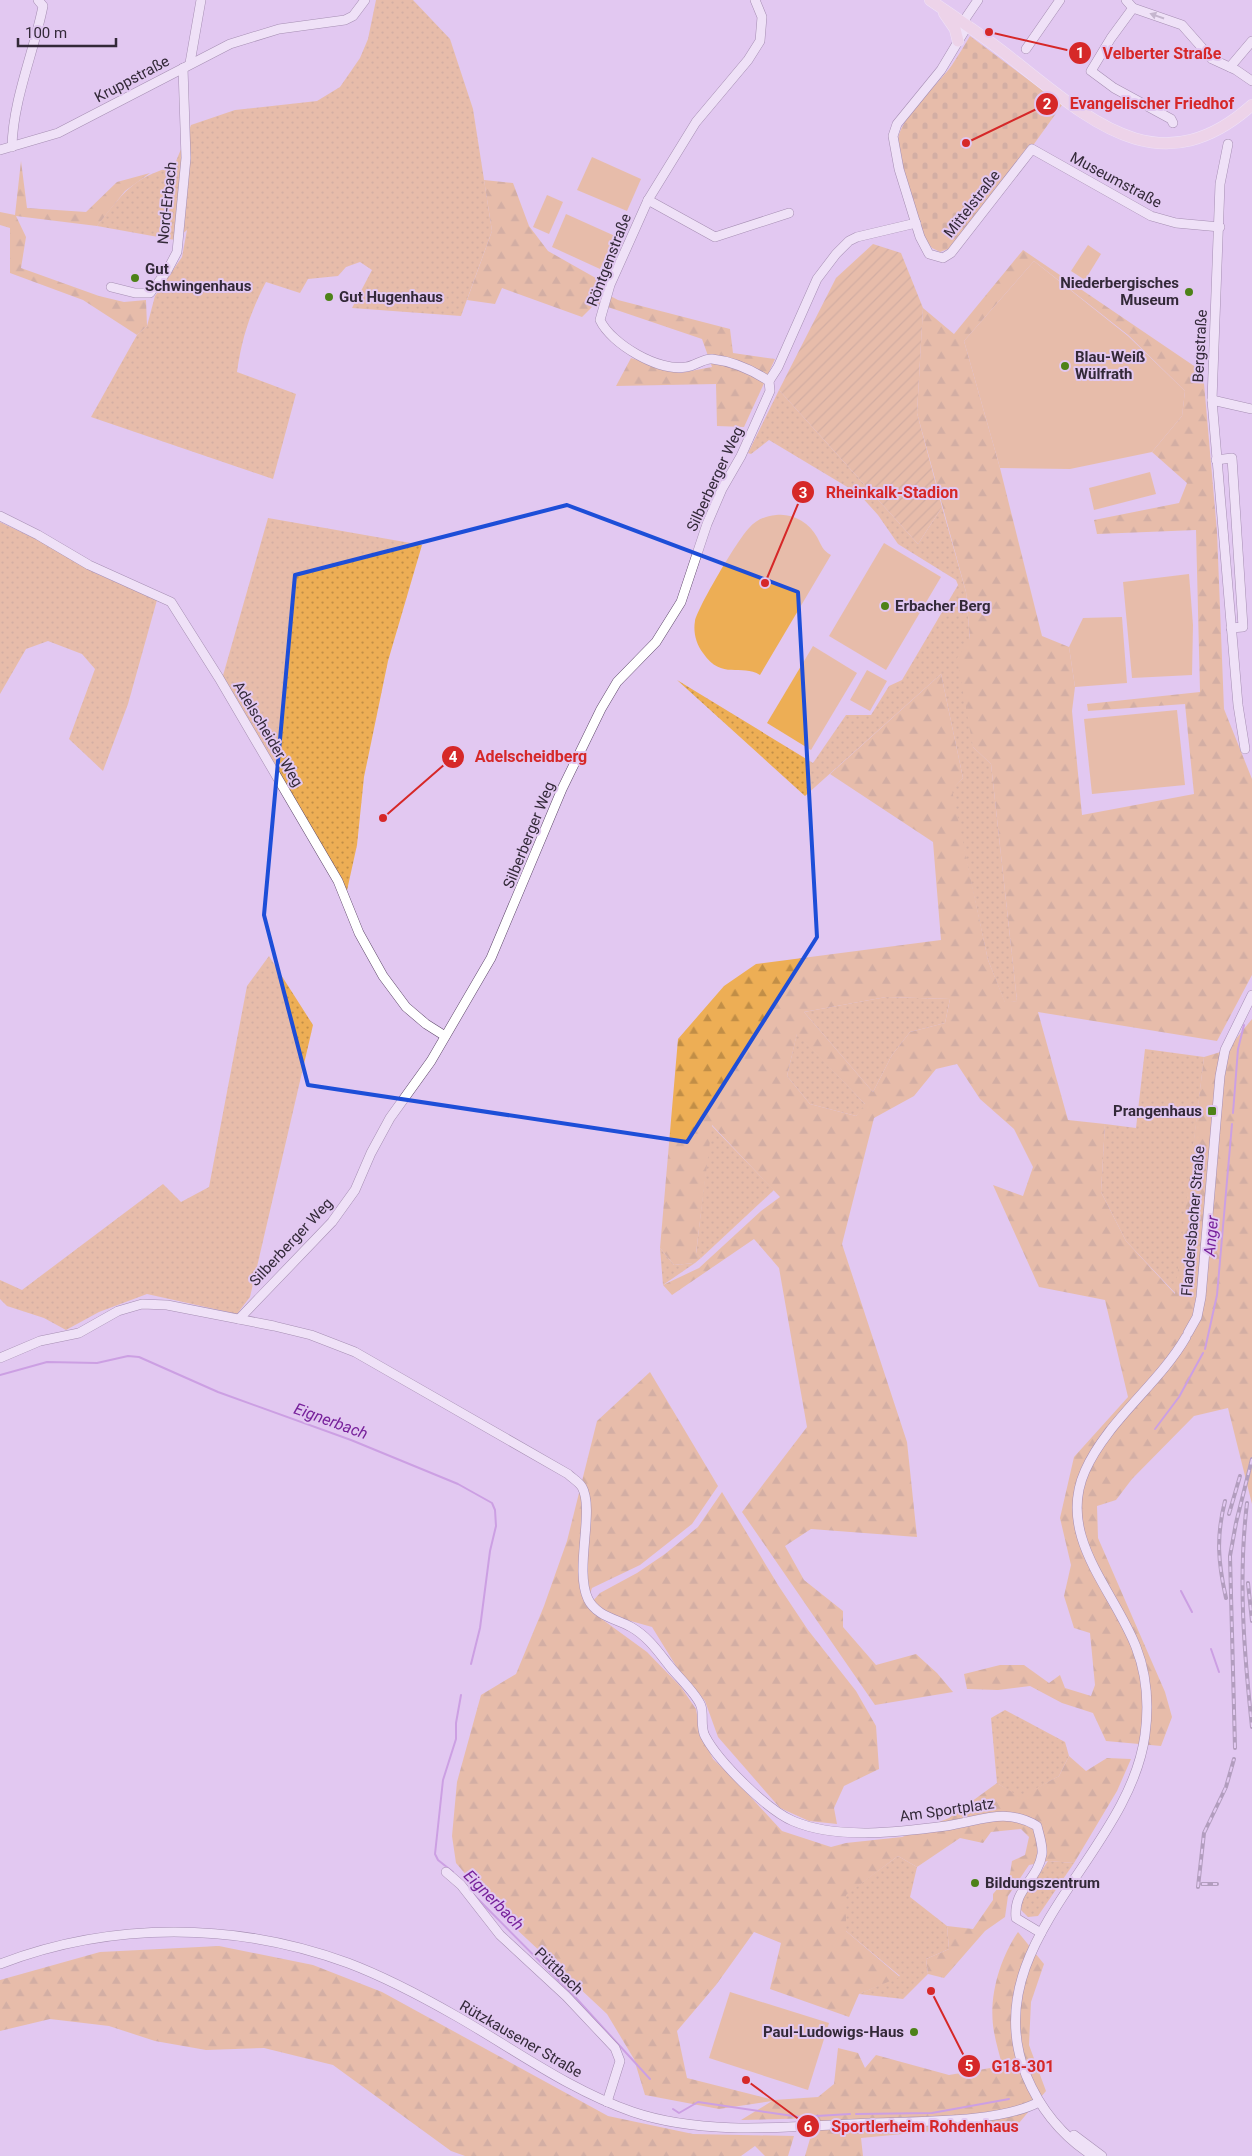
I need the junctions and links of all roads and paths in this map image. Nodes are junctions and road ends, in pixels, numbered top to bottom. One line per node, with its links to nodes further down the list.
1 (38, 0): 21 (street)
2 (201, 0): 15 (street)
3 (755, 0): 24 (street, Röntgenstraße)
4 (930, 0): 9 (main road)
5 (978, 0): 11 (street, Mittelstraße)
6 (1060, 0): 14 (street)
7 (1126, 0): 10 (street)
8 (363, 4): 15 (street, Kruppstraße)
9 (940, 7): 11 (main road); 12 (main road)
10 (1132, 8): 16 (street, one-way to 10); 19 (street)
11 (966, 24): 12 (street, Mittelstraße); 18 (main road)
12 (958, 41): 26 (street, Mittelstraße)
13 (1252, 41): 16 (street)
14 (1026, 48)
15 (187, 66): 21 (street, Kruppstraße); 28 (street, Nord-Erbach)
16 (1230, 67): 17 (street)
17 (1252, 81)
18 (1252, 105)
19 (1173, 123)
20 (1228, 144): 27 (street, Bergstraße)
21 (12, 147): 23 (street, Kruppstraße)
22 (1032, 149): 26 (street, Mittelstraße); 27 (street, Museumstraße)
23 (0, 150)
24 (648, 200): 25 (street, Röntgenstraße); 29 (street, Röntgenstraße)
25 (789, 213)
26 (916, 224): 29 (street, Silberberger Weg)
27 (1220, 227): 30 (street, Bergstraße)
28 (110, 287)
29 (769, 381): 37 (street, Silberberger Weg)
30 (1212, 400): 31 (street); 32 (street, Bergstraße)
31 (1252, 410)
32 (1216, 460): 34 (street, Bergstraße); 34 (street)
33 (0, 516): 37 (street, Adelscheider Weg)
34 (1232, 628): 35 (street, Bergstraße)
35 (1245, 749)
36 (1252, 996): 41 (street, Flandersbacher Straße)
37 (445, 1036): 38 (street, Silberberger Weg)
38 (239, 1319): 39 (street, Am Sportplatz); 41 (street, Am Sportplatz)
39 (0, 1358)
40 (446, 1872): 43 (street, Püttbach)
41 (1041, 1933): 44 (street, Flandersbacher Straße)
42 (0, 1964): 43 (street, Rützkausener Straße)
43 (607, 2102): 44 (street, Rützkausener Straße)
44 (1042, 2105): 45 (street, Flandersbacher Straße); 46 (street, Flandersbacher Straße)
45 (1093, 2156)
46 (1102, 2156)

